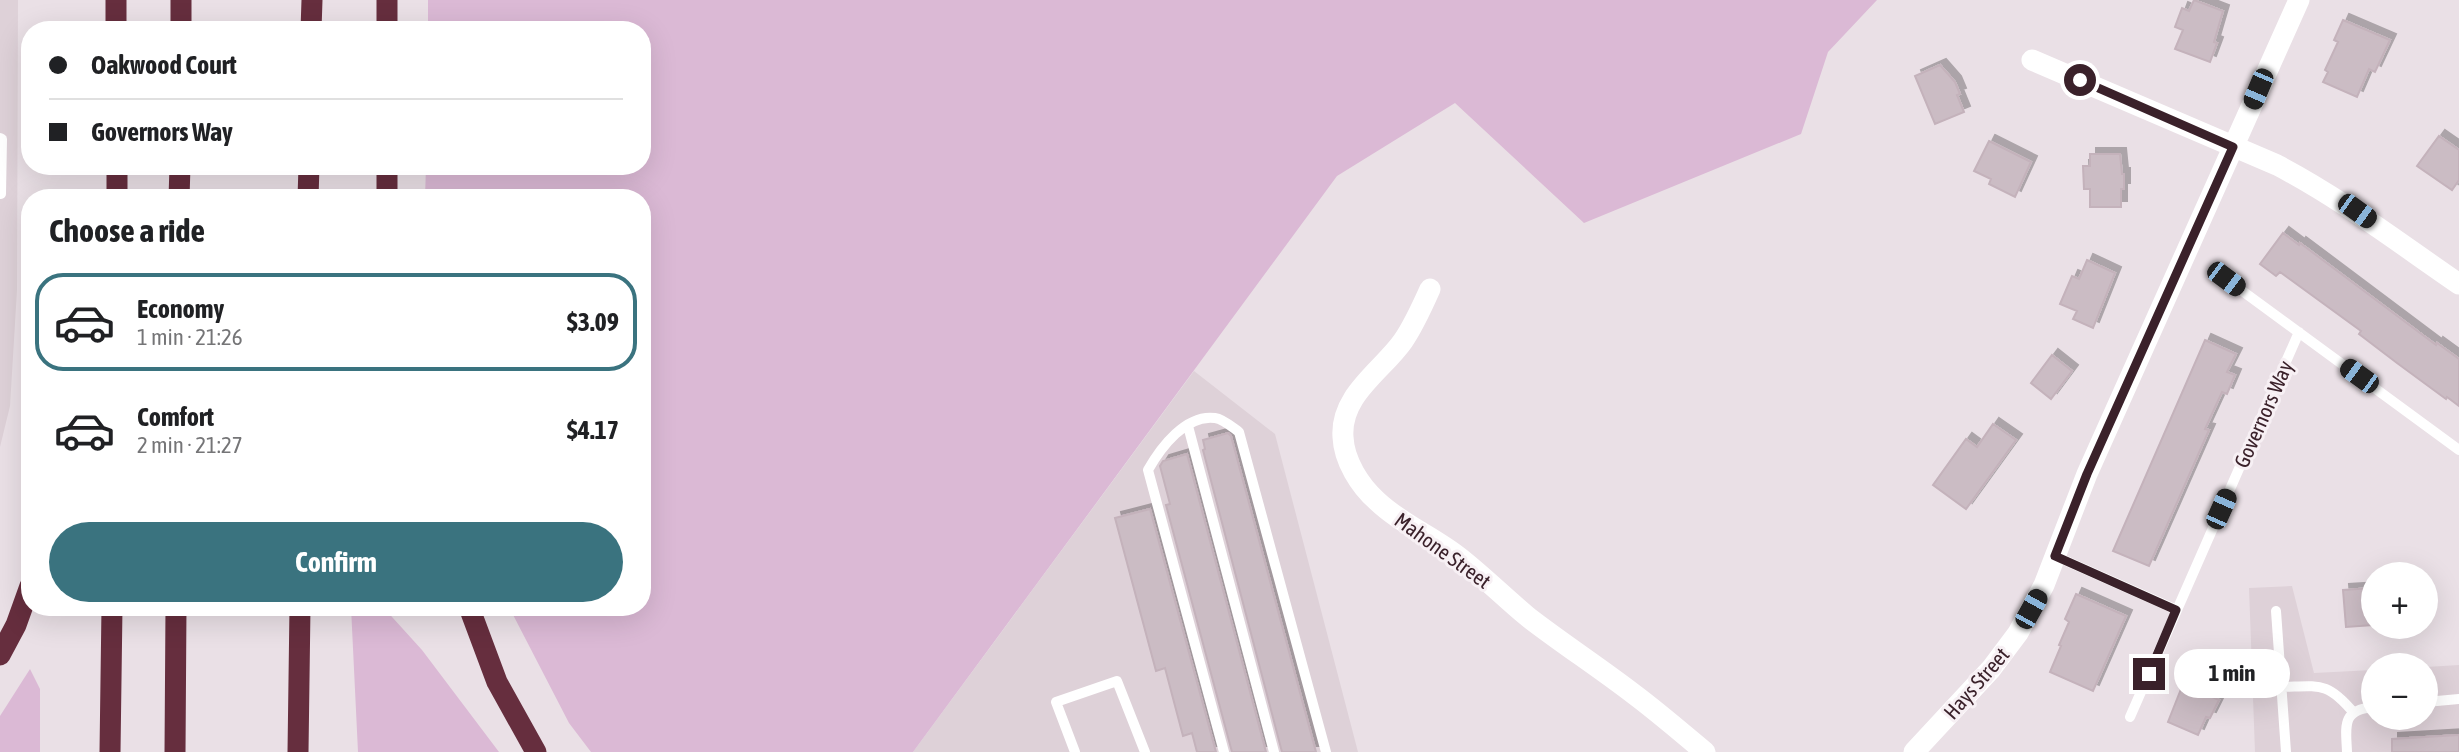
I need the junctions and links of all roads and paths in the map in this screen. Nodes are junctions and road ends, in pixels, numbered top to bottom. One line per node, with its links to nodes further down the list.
1 (116, 0): 6 (highway)
2 (181, 0): 7 (highway)
3 (312, 0): 8 (highway)
4 (387, 0): 9 (highway)
5 (2300, 0): 12 (street, Hays Street)
6 (116, 21)
7 (181, 21)
8 (311, 21)
9 (387, 21)
10 (2032, 60): 12 (street)
11 (0, 138): 13 (lane)
12 (2233, 147): 15 (street); 20 (street, Hays Street)
13 (1, 194)
14 (2226, 279): 17 (lane, Governors Way)
15 (2459, 284)
16 (1430, 289): 44 (street, Mahone Street)
17 (2299, 332): 19 (lane, Governors Way); 21 (lane, Governors Way)
18 (1188, 426): 41 (lane); 42 (lane); 43 (lane)
19 (2459, 450)
20 (2055, 556): 21 (lane); 45 (street, Hays Street)
21 (2176, 610): 34 (lane, Governors Way)
22 (21, 611): 28 (highway)
23 (2276, 611): 29 (lane)
24 (112, 616): 35 (highway)
25 (176, 616): 36 (highway)
26 (300, 616): 37 (highway)
27 (472, 616): 38 (highway)
28 (0, 655)
29 (2281, 687): 33 (lane); 46 (lane)
30 (2459, 699): 31 (lane)
31 (2438, 701)
32 (2361, 709): 33 (lane)
33 (2354, 713): 47 (lane)
34 (2130, 717)
35 (110, 752)
36 (175, 752)
37 (298, 752)
38 (536, 752)
39 (1075, 752): 40 (lane)
40 (1145, 752)
41 (1224, 752)
42 (1274, 752)
43 (1326, 752)
44 (1705, 752)
45 (1914, 752)
46 (2286, 752)
47 (2347, 752)

